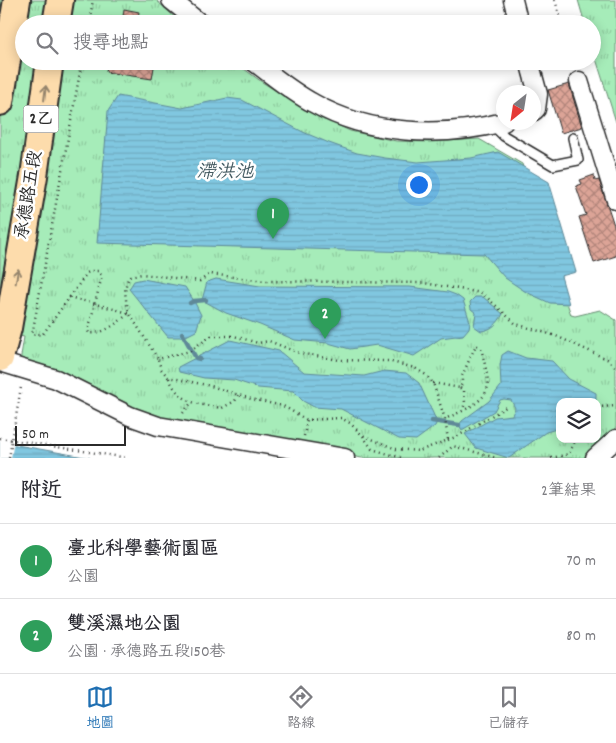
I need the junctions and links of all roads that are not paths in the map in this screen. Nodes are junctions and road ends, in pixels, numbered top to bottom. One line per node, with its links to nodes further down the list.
1 (17, 0): 13 (main road, 2乙)
2 (60, 0): 5 (main road)
3 (171, 0): 6 (street)
4 (513, 0): 7 (street)
5 (58, 15)
6 (190, 15)
7 (517, 15)
8 (49, 70): 18 (main road, 承德路五段 / 2乙, one-way to 8)
9 (266, 70): 14 (street)
10 (531, 70): 12 (street)
11 (579, 82): 17 (street)
12 (536, 85)
13 (0, 102)
14 (496, 123)
15 (501, 130): 16 (lane)
16 (573, 138)
17 (616, 200)
18 (0, 360): 20 (street)
19 (616, 439): 21 (street)
20 (345, 458)
21 (595, 458)

